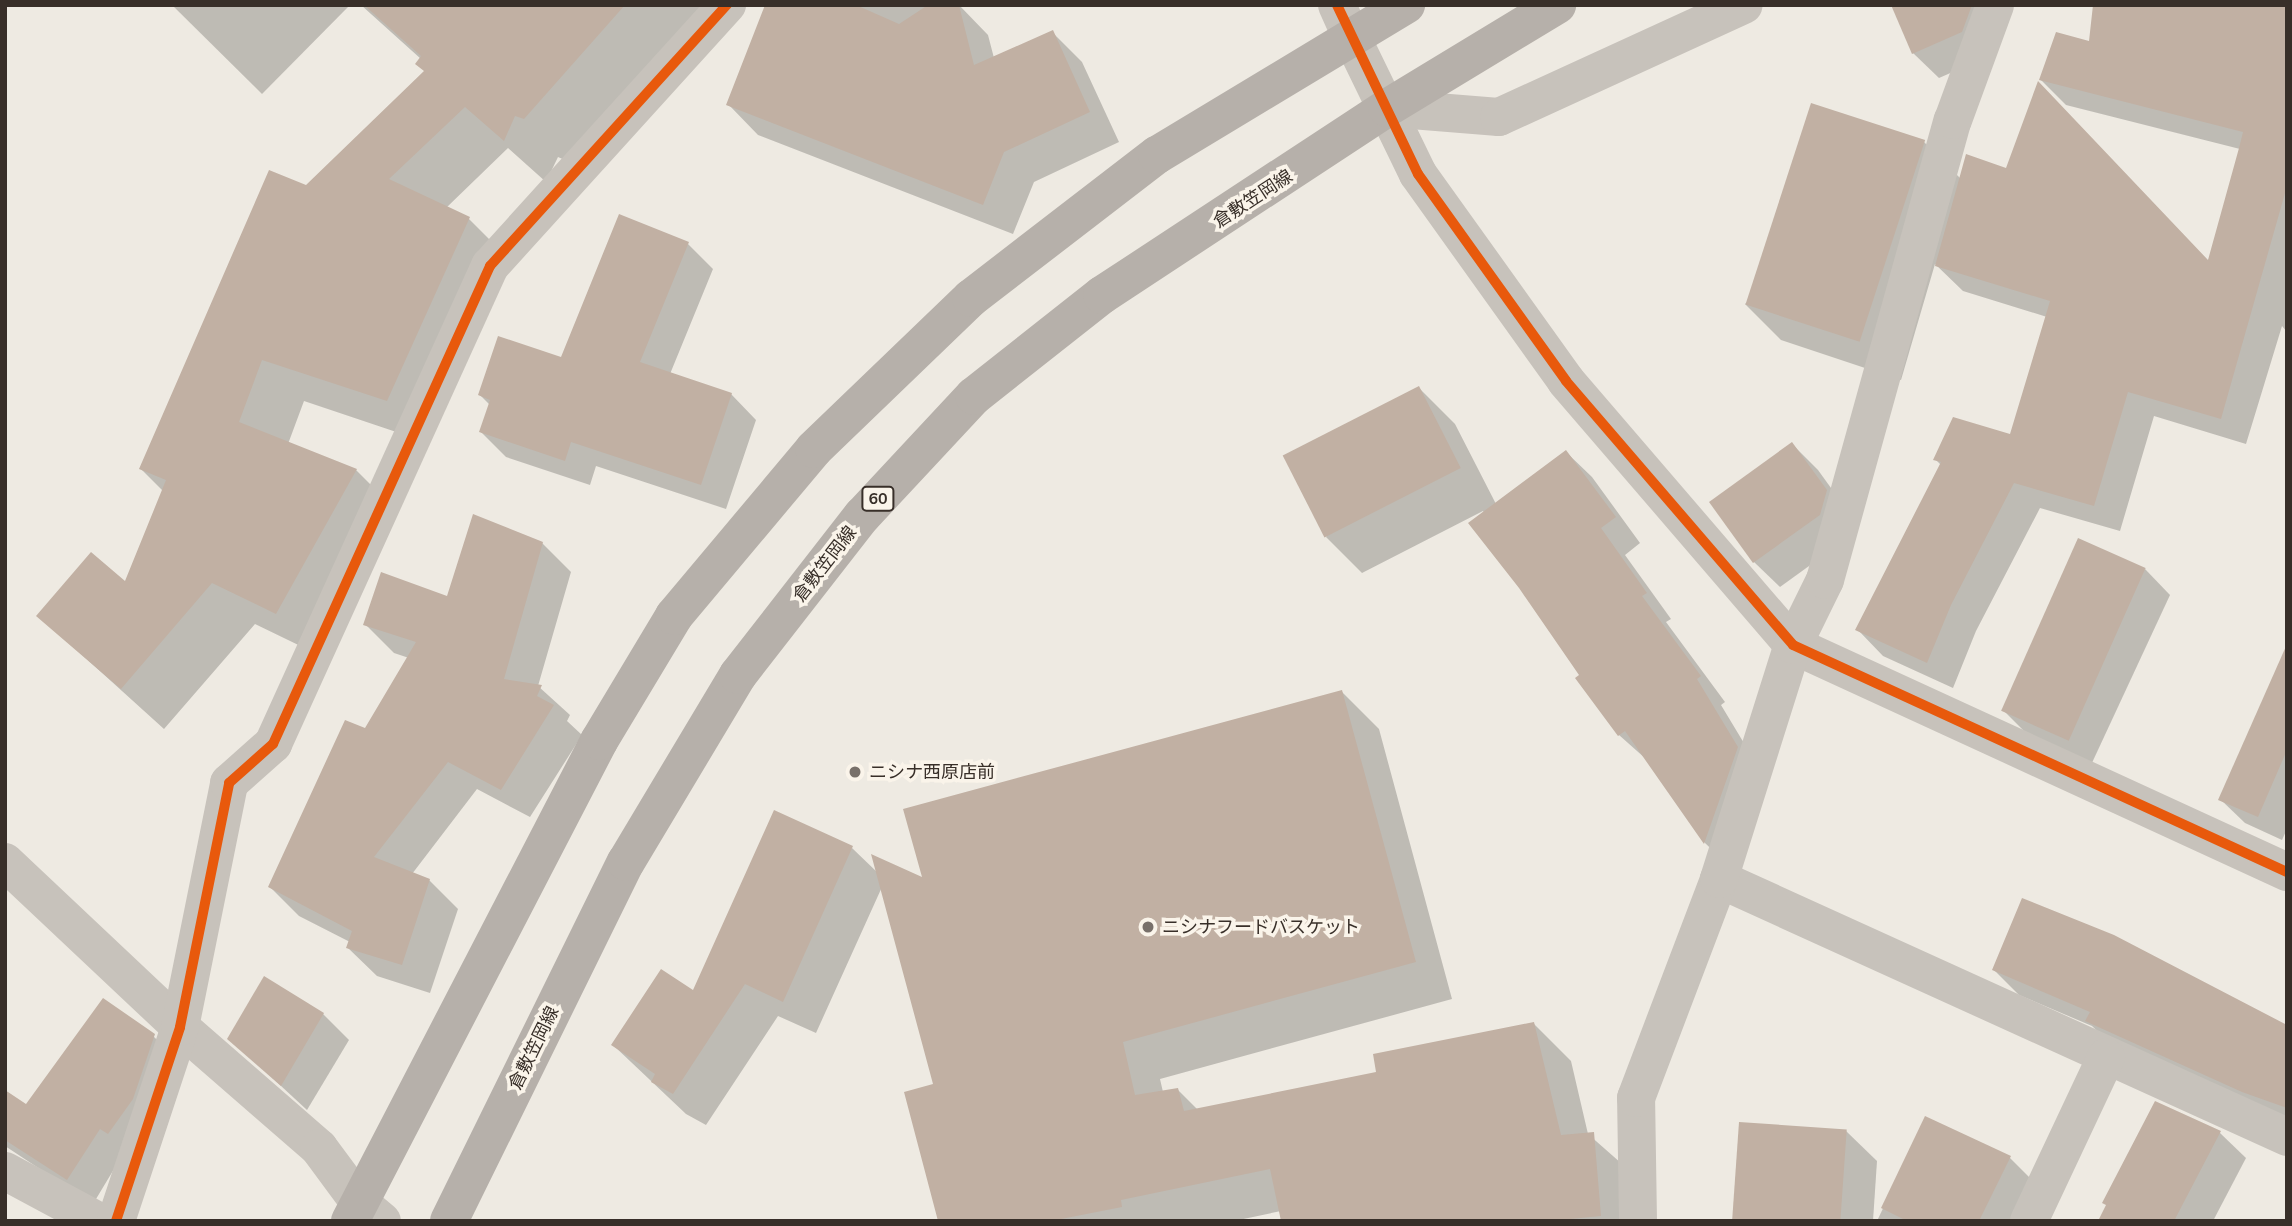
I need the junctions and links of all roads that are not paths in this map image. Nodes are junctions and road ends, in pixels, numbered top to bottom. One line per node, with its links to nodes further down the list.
1 (727, 5): 12 (street)
2 (1406, 5): 6 (main road)
3 (1557, 5): 7 (main road, 倉敷笠岡線 / 60)
4 (1744, 5): 7 (street)
5 (1995, 5): 8 (street)
6 (1344, 21): 7 (street); 16 (main road)
7 (1387, 108): 8 (street); 19 (main road, 倉敷笠岡線 / 60)
8 (1793, 645): 10 (street); 11 (street)
9 (5, 862): 12 (street)
10 (2287, 872)
11 (1719, 879): 13 (street); 20 (street)
12 (180, 1027): 16 (street); 18 (street)
13 (2106, 1057): 14 (street); 21 (street)
14 (2287, 1137)
15 (5, 1171): 17 (street)
16 (364, 1215)
17 (99, 1221)
18 (117, 1221)
19 (449, 1221)
20 (1638, 1221)
21 (2029, 1221)

